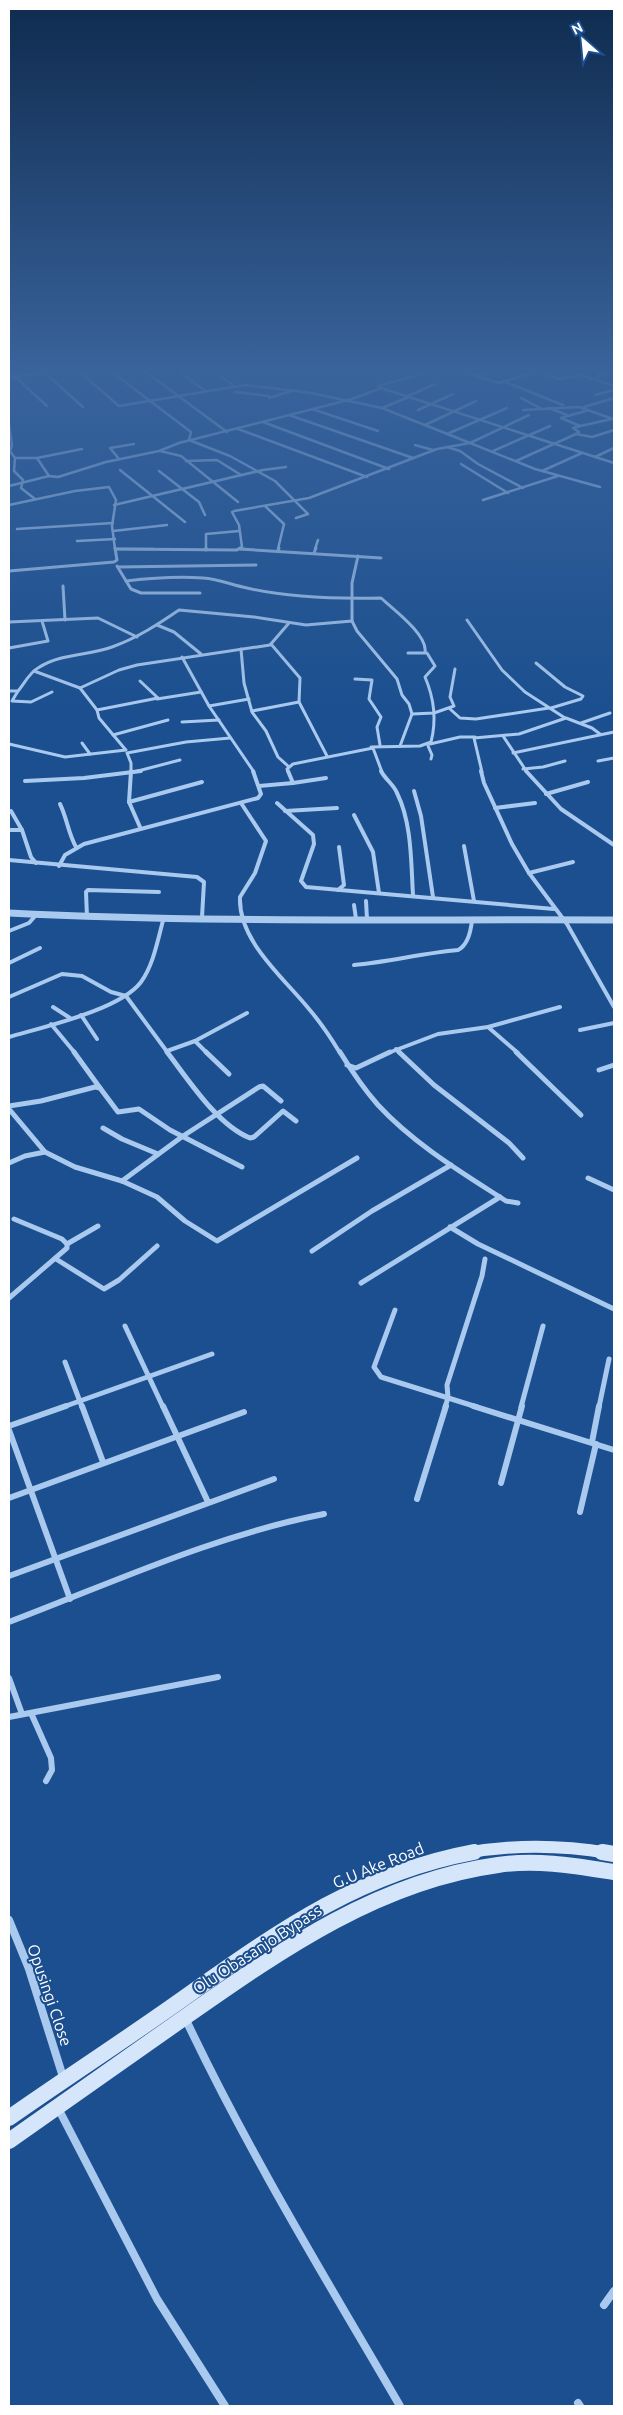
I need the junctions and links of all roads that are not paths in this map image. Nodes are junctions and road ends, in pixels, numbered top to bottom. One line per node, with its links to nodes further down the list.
1 (23, 485): 17 (street)
2 (139, 485): 16 (street)
3 (177, 485): 14 (street)
4 (201, 485): 14 (street)
5 (216, 485): 19 (street)
6 (281, 485): 20 (street)
7 (345, 485): 20 (street)
8 (496, 485): 15 (street)
9 (517, 485): 13 (street)
10 (533, 485): 13 (street)
11 (595, 485): 12 (street)
12 (600, 486)
13 (523, 488): 15 (street)
14 (183, 489): 16 (street); 24 (street)
15 (508, 492): 18 (street)
16 (153, 496): 21 (street); 26 (street)
17 (35, 498): 21 (street); 22 (street)
18 (483, 500)
19 (238, 502)
20 (294, 502): 23 (street); 25 (street)
21 (114, 505): 27 (street)
22 (9, 506)
23 (265, 506): 31 (street); 38 (street)
24 (205, 515)
25 (296, 518)
26 (186, 522)
27 (113, 523): 29 (street); 30 (street)
28 (167, 525): 30 (street)
29 (17, 529)
30 (113, 531): 32 (street)
31 (239, 531): 36 (street); 37 (street)
32 (115, 539): 34 (street); 35 (street)
33 (318, 540): 39 (street)
34 (77, 541)
35 (117, 549): 37 (street); 42 (street)
36 (240, 549): 37 (street); 38 (street)
37 (206, 550)
38 (278, 550): 39 (street)
39 (314, 553): 40 (street)
40 (358, 556): 41 (street); 49 (street)
41 (381, 558)
42 (114, 562): 44 (street); 45 (street)
43 (256, 565): 44 (street)
44 (118, 567): 46 (street)
45 (9, 571)
46 (126, 581): 48 (street); 49 (street)
47 (63, 586): 50 (street)
48 (200, 593)
49 (351, 599): 53 (street); 61 (street)
50 (66, 620): 52 (street); 57 (street)
51 (467, 620): 79 (street)
52 (42, 621): 54 (street); 59 (street)
53 (352, 621): 55 (street); 85 (street)
54 (9, 622)
55 (289, 623): 56 (street); 58 (street)
56 (157, 625): 57 (street); 63 (street)
57 (137, 637): 67 (street)
58 (271, 644): 60 (street); 77 (street)
59 (9, 648)
60 (241, 649): 63 (street); 76 (street)
61 (425, 652): 62 (street); 83 (street)
62 (408, 653)
63 (202, 654): 64 (street)
64 (182, 657): 70 (street); 74 (street)
65 (536, 663): 79 (street)
66 (455, 669): 80 (street)
67 (34, 670): 70 (street); 72 (street)
68 (354, 679): 99 (street)
69 (140, 681): 75 (street)
70 (80, 688): 81 (street)
71 (9, 691): 72 (street)
72 (18, 691): 73 (street)
73 (52, 692)
74 (201, 692): 75 (street); 78 (street)
75 (156, 699): 81 (street)
76 (249, 699): 78 (street); 82 (street)
77 (299, 702): 82 (street); 106 (street)
78 (209, 706): 88 (street)
79 (550, 708): 80 (street); 86 (street)
80 (450, 709): 83 (street)
81 (97, 710): 93 (street)
82 (252, 711): 112 (street)
83 (434, 713): 85 (street); 100 (street)
84 (610, 713): 90 (street)
85 (412, 714): 101 (street)
86 (566, 718): 90 (street); 94 (street)
87 (168, 720): 93 (street)
88 (219, 720): 89 (street); 96 (street)
89 (182, 722)
90 (580, 723): 92 (street)
91 (614, 732): 92 (street)
92 (600, 734): 104 (street)
93 (113, 735): 103 (street)
94 (503, 736): 95 (street); 104 (street)
95 (475, 737): 100 (street); 129 (street)
96 (230, 738): 103 (street); 120 (street)
97 (9, 744): 105 (street)
98 (82, 744): 105 (street)
99 (380, 745): 101 (street); 102 (street)
100 (429, 745): 101 (street); 108 (street)
101 (400, 746)
102 (372, 747): 106 (street); 150 (street)
103 (126, 751): 105 (street); 114 (street)
104 (513, 753): 113 (street)
105 (90, 754)
106 (327, 756): 112 (street)
107 (614, 758): 111 (street)
108 (431, 759)
109 (180, 760): 114 (street)
110 (565, 761): 113 (street)
111 (598, 761)
112 (288, 766): 119 (street)
113 (523, 769): 122 (street)
114 (131, 773): 116 (street); 123 (street)
115 (326, 778): 119 (street)
116 (26, 781)
117 (202, 782): 123 (street)
118 (588, 782): 122 (street)
119 (293, 783): 120 (street)
120 (259, 786): 127 (street)
121 (414, 791): 151 (street)
122 (546, 794): 137 (street)
123 (129, 802): 133 (street)
124 (277, 803): 131 (street)
125 (535, 803): 129 (street)
126 (60, 804): 141 (street)
127 (241, 804): 133 (street); 161 (street)
128 (337, 808): 131 (street)
129 (495, 808): 146 (street)
130 (11, 811): 135 (street)
131 (285, 811): 147 (street)
132 (354, 815): 149 (street)
133 (140, 827): 141 (street)
134 (9, 830): 135 (street)
135 (22, 830): 144 (street)
136 (614, 837): 137 (street)
137 (607, 840): 138 (street)
138 (614, 844)
139 (339, 846): 147 (street)
140 (464, 846): 153 (street)
141 (76, 847): 145 (street)
142 (9, 860): 144 (street)
143 (573, 862): 146 (street)
144 (36, 864): 145 (street)
145 (59, 866): 160 (street)
146 (529, 873): 155 (street)
147 (338, 890): 149 (street)
148 (159, 892): 158 (street)
149 (379, 893): 150 (street)
150 (413, 895): 151 (street)
151 (433, 897): 153 (street)
152 (366, 901): 163 (street)
153 (474, 901): 155 (street)
154 (354, 904): 162 (street)
155 (554, 909): 164 (street)
156 (9, 913): 157 (street)
157 (36, 916): 158 (street); 167 (street)
158 (87, 917): 159 (street)
159 (164, 917): 160 (street); 171 (street)
160 (202, 917): 161 (street)
161 (244, 919): 162 (street); 188 (street)
162 (356, 919): 163 (street)
163 (367, 919): 165 (street)
164 (562, 919): 165 (street); 166 (street); 175 (street)
165 (472, 920): 170 (street)
166 (614, 920)
167 (9, 931)
168 (40, 948): 169 (street)
169 (9, 963)
170 (354, 965)
171 (126, 996): 172 (street); 177 (street); 187 (street)
172 (9, 997)
173 (53, 1007): 178 (street)
174 (560, 1007): 181 (street)
175 (614, 1007)
176 (247, 1012): 185 (street)
177 (81, 1015): 178 (street); 184 (street)
178 (70, 1018): 180 (street)
179 (614, 1023): 182 (street)
180 (51, 1024): 183 (street); 192 (street)
181 (488, 1027): 186 (street); 196 (street)
182 (580, 1030)
183 (9, 1037)
184 (97, 1040)
185 (195, 1041): 187 (street); 191 (street)
186 (396, 1049): 188 (street); 203 (street)
187 (167, 1051): 195 (street)
188 (346, 1065): 205 (street)
189 (614, 1065): 190 (street)
190 (599, 1070)
191 (228, 1074)
192 (100, 1088): 194 (street); 199 (street)
193 (281, 1102): 195 (street)
194 (9, 1108): 200 (street)
195 (216, 1115): 197 (street); 199 (street)
196 (581, 1115)
197 (296, 1121)
198 (103, 1128): 201 (street)
199 (183, 1136): 201 (street); 206 (street)
200 (45, 1152): 204 (street); 208 (street)
201 (158, 1154): 208 (street)
202 (357, 1158): 208 (street)
203 (523, 1158)
204 (9, 1163)
205 (451, 1165): 210 (street); 217 (street)
206 (242, 1167)
207 (588, 1178): 209 (street)
208 (122, 1180)
209 (614, 1190)
210 (500, 1197): 211 (street); 214 (street)
211 (518, 1203)
212 (14, 1218): 215 (street)
213 (98, 1226): 215 (street)
214 (450, 1228): 220 (street); 223 (street)
215 (67, 1244): 218 (street)
216 (157, 1246): 218 (street)
217 (312, 1251)
218 (56, 1259): 221 (street)
219 (485, 1259): 230 (street)
220 (361, 1283)
221 (9, 1298)
222 (395, 1310): 230 (street)
223 (614, 1310)
224 (125, 1326): 229 (street)
225 (543, 1326): 233 (street)
226 (212, 1354): 229 (street)
227 (609, 1359): 237 (street)
228 (65, 1362): 231 (street)
229 (150, 1375): 231 (street); 236 (street)
230 (448, 1398): 233 (street); 244 (street)
231 (80, 1401): 234 (street); 239 (street)
232 (244, 1412): 236 (street)
233 (519, 1419): 237 (street); 241 (street)
234 (9, 1426)
235 (9, 1430): 242 (street)
236 (177, 1434): 239 (street); 245 (street)
237 (594, 1443): 238 (street); 246 (street)
238 (614, 1450)
239 (103, 1462): 242 (street)
240 (274, 1479): 245 (street)
241 (502, 1483)
242 (30, 1490): 243 (street); 248 (street)
243 (9, 1498)
244 (417, 1500)
245 (208, 1502): 248 (street)
246 (580, 1512)
247 (324, 1514): 250 (street)
248 (56, 1559): 249 (street); 250 (street)
249 (9, 1576)
250 (70, 1599): 251 (street)
251 (9, 1622)
252 (218, 1676): 254 (street)
253 (9, 1678): 255 (street)
254 (31, 1712): 255 (street); 257 (street)
255 (22, 1714): 256 (street)
256 (9, 1717)
257 (46, 1781)
258 (614, 1854): 262 (main road, G.U Ake Road)
259 (614, 1872): 261 (main road, Olu Obasanjo Bypass)
260 (9, 1920): 262 (street, Opusingi Close)
261 (185, 2017): 263 (main road, Olu Obasanjo Bypass); 269 (street)
262 (63, 2080): 264 (main road, G.U Ake Road)
263 (58, 2107): 265 (main road, Olu Obasanjo Bypass); 268 (street)
264 (9, 2118)
265 (9, 2141)
266 (614, 2291): 267 (street)
267 (604, 2305)
268 (225, 2406)
269 (400, 2406)

